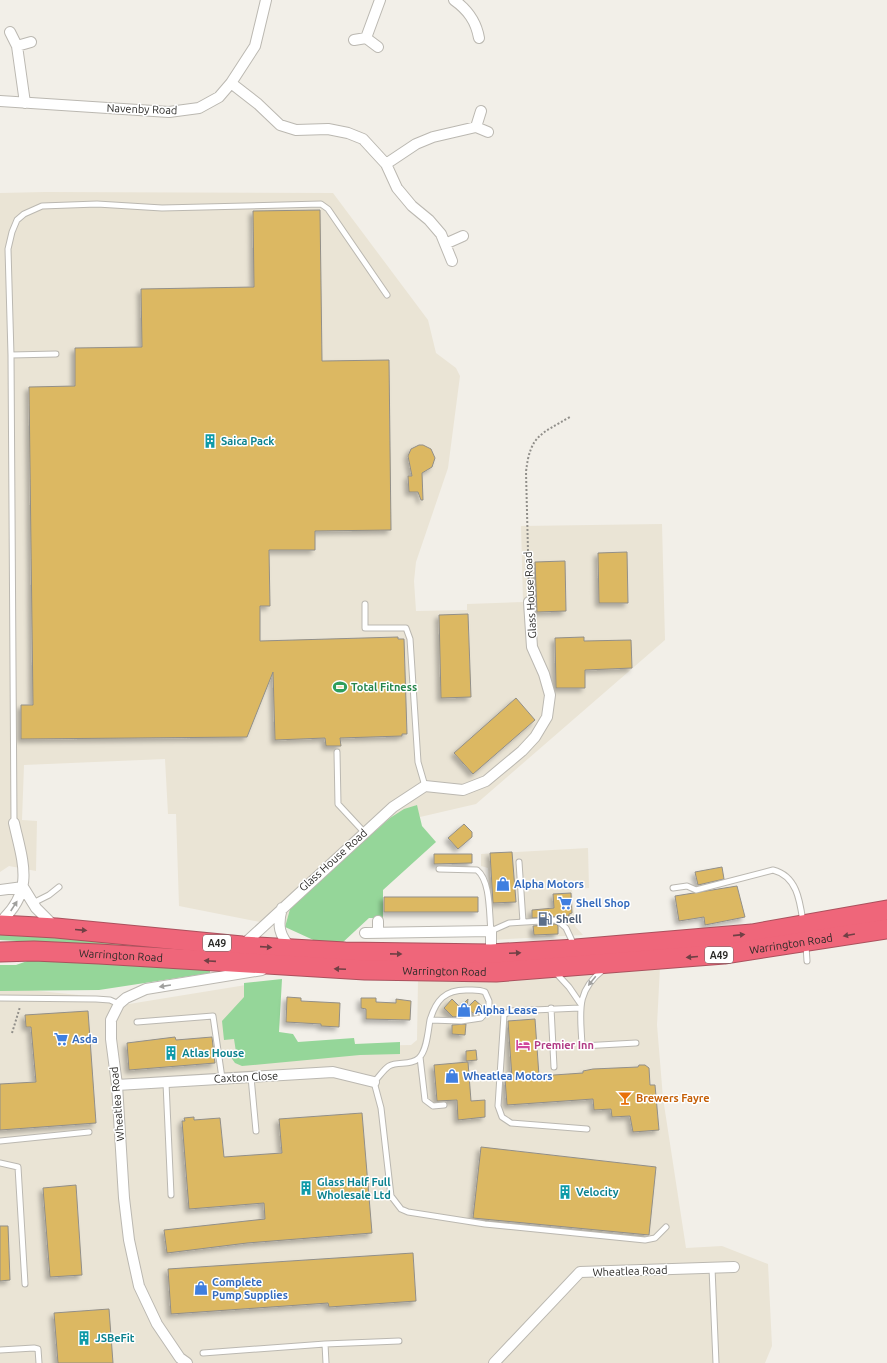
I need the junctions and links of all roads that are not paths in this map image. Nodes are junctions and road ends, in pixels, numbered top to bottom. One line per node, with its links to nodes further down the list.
1 (266, 0): 11 (street, Navenby Road)
2 (380, 0): 5 (street)
3 (454, 0): 6 (street)
4 (10, 32): 9 (street)
5 (366, 38): 7 (street); 10 (street)
6 (479, 38)
7 (354, 40)
8 (31, 42): 9 (street)
9 (17, 46): 13 (street)
10 (378, 47)
11 (232, 83): 13 (street, Navenby Road); 17 (street)
12 (0, 101): 13 (street, Navenby Road)
13 (26, 103)
14 (482, 111): 15 (street)
15 (476, 127): 16 (street); 17 (street)
16 (488, 132)
17 (386, 164): 19 (street)
18 (463, 236): 19 (street)
19 (445, 244): 20 (street)
20 (452, 261)
21 (386, 295): 23 (lane)
22 (56, 354): 23 (lane)
23 (11, 355): 28 (lane)
24 (529, 602): 27 (street, Glass House Road)
25 (365, 604): 27 (lane)
26 (337, 752): 29 (lane)
27 (426, 786): 29 (street, Glass House Road)
28 (14, 823): 32 (street)
29 (364, 832): 37 (street, Glass House Road)
30 (519, 862): 41 (lane)
31 (438, 869): 45 (lane)
32 (23, 887): 35 (street); 36 (street); 40 (street, one-way to 32)
33 (59, 887): 36 (lane)
34 (673, 888): 48 (lane)
35 (0, 890)
36 (32, 903): 43 (street)
37 (283, 906): 49 (street, Glass House Road); 50 (street)
38 (887, 910): 48 (highway, Warrington Road / A49)
39 (378, 921): 47 (street)
40 (0, 922)
41 (523, 922): 45 (lane); 51 (lane)
42 (0, 925): 43 (highway, Warrington Road / A49)
43 (56, 928): 49 (highway, Warrington Road / A49, one-way to 49)
44 (887, 929): 48 (highway, Warrington Road / A49, one-way to 48)
45 (491, 931): 47 (street); 54 (street)
46 (365, 933): 47 (street)
47 (378, 933)
48 (804, 934): 51 (highway, Warrington Road / A49, one-way to 48); 56 (lane); 57 (highway, Warrington Road / A49, one-way to 57)
49 (242, 946): 50 (highway, Warrington Road / A49, one-way to 50)
50 (293, 949): 54 (highway, Warrington Road / A49, one-way to 54)
51 (576, 949): 54 (highway, Warrington Road / A49, one-way to 51)
52 (34, 951): 53 (highway, Warrington Road / A49); 55 (street); 58 (highway, Warrington Road / A49, one-way to 52)
53 (0, 952)
54 (492, 954)
55 (0, 961)
56 (807, 961)
57 (612, 964): 59 (highway, Warrington Road / A49); 62 (lane, one-way to 62)
58 (286, 966): 59 (highway, Warrington Road / A49, one-way to 58); 61 (street, one-way to 61)
59 (550, 969): 62 (lane)
60 (0, 998): 61 (lane)
61 (119, 1004): 73 (street, Wheatlea Road)
62 (580, 1006): 63 (lane); 66 (lane)
63 (551, 1008): 68 (lane); 75 (lane)
64 (430, 1020): 64 (lane); 67 (lane)
65 (136, 1022): 70 (lane)
66 (636, 1043)
67 (420, 1057): 71 (lane); 74 (lane)
68 (554, 1067)
69 (251, 1077): 70 (street, Caxton Close); 71 (street, Caxton Close); 76 (lane)
70 (222, 1078): 72 (street, Caxton Close)
71 (374, 1082): 81 (lane)
72 (166, 1083): 73 (street, Caxton Close); 80 (lane)
73 (117, 1085): 89 (street, Wheatlea Road)
74 (444, 1105)
75 (587, 1129)
76 (256, 1131)
77 (89, 1132): 78 (lane)
78 (0, 1141)
79 (0, 1163): 84 (lane)
80 (171, 1195)
81 (666, 1227)
82 (712, 1268): 83 (street, Wheatlea Road); 92 (street, Wheatlea Road); 93 (lane)
83 (734, 1268)
84 (25, 1284)
85 (400, 1341): 86 (lane)
86 (325, 1344): 88 (lane); 91 (lane)
87 (0, 1350): 90 (lane)
88 (203, 1353)
89 (180, 1361)
90 (39, 1363)
91 (326, 1363)
92 (494, 1363)
93 (716, 1363)

